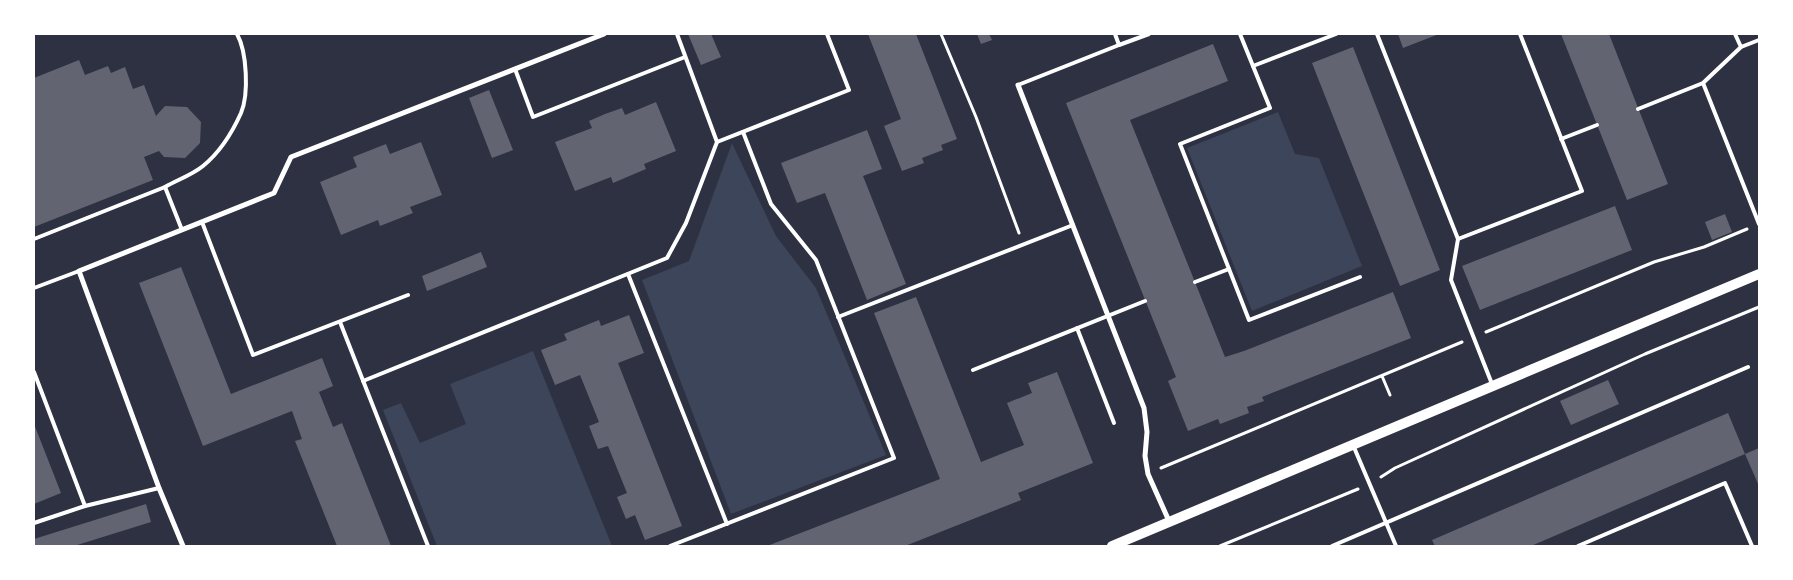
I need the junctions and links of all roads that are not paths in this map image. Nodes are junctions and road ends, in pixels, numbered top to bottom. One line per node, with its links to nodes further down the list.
1 (237, 34): 25 (lane)
2 (604, 34): 17 (street)
3 (677, 34): 15 (lane)
4 (827, 34): 22 (lane)
5 (1115, 34): 13 (lane)
6 (1149, 34): 13 (lane)
7 (1240, 34): 16 (lane)
8 (1336, 34): 16 (lane)
9 (1377, 34): 31 (lane)
10 (1520, 34): 23 (lane)
11 (1735, 34): 14 (lane)
12 (1759, 40): 14 (lane)
13 (1120, 45): 19 (lane)
14 (1741, 47): 18 (lane)
15 (685, 57): 17 (lane); 24 (lane)
16 (1253, 66): 32 (lane)
17 (515, 69): 26 (street)
18 (1703, 83): 20 (lane); 28 (lane)
19 (1018, 85): 27 (street)
20 (1638, 109)
21 (1597, 125): 23 (lane)
22 (743, 132): 24 (lane); 43 (lane)
23 (1561, 139): 31 (lane)
24 (717, 142): 34 (lane)
25 (165, 187): 29 (lane); 30 (lane)
26 (202, 222): 29 (street); 44 (lane)
27 (1073, 224): 42 (street); 43 (lane)
28 (1759, 224)
29 (182, 230): 33 (street)
30 (34, 239)
31 (1458, 239): 50 (lane)
32 (1229, 269): 36 (lane); 38 (lane)
33 (79, 271): 39 (lane); 53 (street)
34 (628, 274): 49 (lane); 58 (lane)
35 (1759, 274): 50 (main road)
36 (1360, 277)
37 (34, 281): 39 (lane)
38 (1195, 282)
39 (35, 288)
40 (408, 295): 44 (lane)
41 (1146, 301): 42 (lane)
42 (1109, 316): 45 (lane); 55 (street)
43 (838, 317): 58 (lane)
44 (340, 322): 49 (lane)
45 (1077, 328): 47 (lane); 51 (lane)
46 (1748, 367): 57 (lane)
47 (973, 370)
48 (34, 372): 54 (lane)
49 (363, 381): 61 (lane)
50 (1493, 385): 52 (main road)
51 (1114, 423)
52 (1352, 444): 55 (main road); 57 (lane)
53 (160, 488): 54 (lane); 60 (street)
54 (86, 506): 56 (lane)
55 (1169, 521): 64 (main road)
56 (34, 523)
57 (1386, 523): 65 (lane); 66 (lane)
58 (727, 524): 59 (lane)
59 (685, 540): 62 (lane); 63 (lane)
60 (183, 546)
61 (428, 546)
62 (670, 546)
63 (688, 546)
64 (1112, 546)
65 (1332, 546)
66 (1396, 546)
67 (1578, 546): 68 (lane)
68 (1752, 546)

